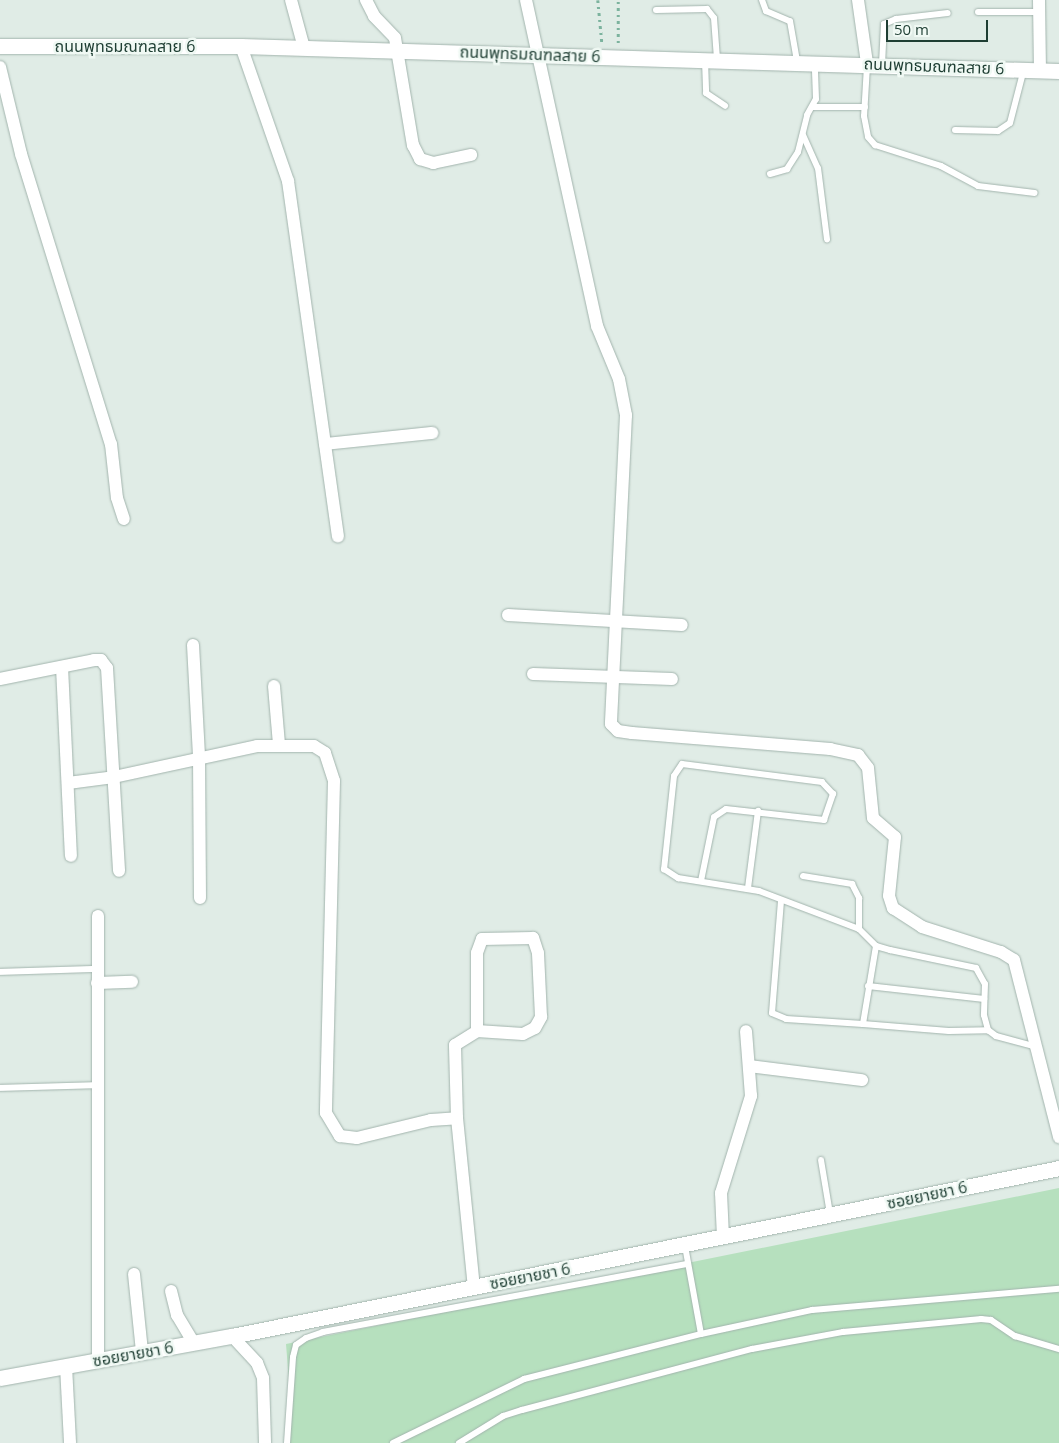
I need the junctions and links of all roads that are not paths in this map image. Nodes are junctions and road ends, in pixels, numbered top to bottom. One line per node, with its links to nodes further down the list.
1 (291, 0): 12 (street)
2 (366, 0): 13 (street)
3 (526, 0): 14 (street)
4 (762, 0): 16 (lane)
5 (858, 0): 18 (street)
6 (1039, 6): 8 (lane); 21 (street)
7 (656, 10): 15 (lane)
8 (978, 12)
9 (948, 13): 18 (lane)
10 (0, 46): 11 (street, ถนนพุทธมณฑลสาย 6)
11 (241, 46): 12 (street, ถนนพุทธมณฑลสาย 6); 33 (street)
12 (304, 48): 13 (street, ถนนพุทธมณฑลสาย 6)
13 (396, 51): 14 (street, ถนนพุทธมณฑลสาย 6); 28 (street)
14 (539, 54): 15 (street, ถนนพุทธมณฑลสาย 6); 37 (street)
15 (711, 59): 16 (street, ถนนพุทธมณฑลสาย 6); 23 (lane)
16 (797, 61): 17 (street, ถนนพุทธมณฑลสาย 6)
17 (814, 61): 18 (street, ถนนพุทธมณฑลสาย 6); 24 (lane)
18 (874, 64): 20 (street, ถนนพุทธมณฑลสาย 6); 25 (lane)
19 (0, 67): 34 (street)
20 (1024, 69): 21 (street, ถนนพุทธมณฑลสาย 6); 26 (lane)
21 (1040, 70): 22 (street, ถนนพุทธมณฑลสาย 6)
22 (1059, 71)
23 (726, 106)
24 (813, 107): 25 (lane); 27 (lane)
25 (865, 107): 30 (lane)
26 (955, 130)
27 (803, 135): 29 (lane); 31 (lane)
28 (471, 155)
29 (770, 174)
30 (1036, 193)
31 (827, 239)
32 (432, 433): 33 (street)
33 (325, 444): 35 (street)
34 (124, 520)
35 (338, 537)
36 (508, 615): 37 (street)
37 (616, 621): 38 (street); 42 (street)
38 (682, 625)
39 (192, 645): 47 (street)
40 (62, 667): 43 (street); 48 (street); 49 (street)
41 (534, 674): 42 (street)
42 (613, 678): 44 (street); 71 (street)
43 (0, 679)
44 (672, 679)
45 (274, 686): 46 (street)
46 (279, 744): 47 (street); 76 (street)
47 (199, 756): 48 (street); 56 (street)
48 (114, 777): 49 (street); 52 (street)
49 (68, 783): 51 (street)
50 (758, 812): 54 (lane); 54 (lane); 55 (lane)
51 (72, 856)
52 (119, 871)
53 (803, 876): 59 (lane)
54 (701, 881): 55 (lane)
55 (748, 888): 57 (lane)
56 (200, 898)
57 (781, 901): 59 (lane); 67 (lane)
58 (98, 916): 61 (street)
59 (859, 929): 60 (lane)
60 (876, 946): 65 (lane); 66 (lane)
61 (97, 969): 62 (lane); 64 (street)
62 (0, 972)
63 (132, 982): 64 (street)
64 (97, 984): 74 (street)
65 (868, 986): 66 (lane); 67 (lane)
66 (984, 999): 68 (lane)
67 (863, 1024): 68 (lane)
68 (988, 1030): 71 (lane)
69 (477, 1031): 69 (street); 76 (street)
70 (746, 1031): 72 (street)
71 (1034, 1046): 77 (street)
72 (749, 1066): 73 (street); 81 (street)
73 (862, 1080)
74 (99, 1085): 75 (lane); 93 (street)
75 (0, 1088)
76 (457, 1118): 85 (street)
77 (1059, 1137)
78 (821, 1160): 80 (lane)
79 (1059, 1168): 80 (street, ซอยยายชา 6)
80 (831, 1215): 81 (street, ซอยยายชา 6)
81 (724, 1237): 82 (street, ซอยยายชา 6)
82 (685, 1246): 83 (lane); 85 (street, ซอยยายชา 6)
83 (688, 1264): 88 (lane); 98 (lane)
84 (134, 1274): 92 (street)
85 (474, 1287): 89 (street, ซอยยายชา 6)
86 (1059, 1289): 88 (lane)
87 (171, 1291): 90 (street)
88 (701, 1334): 99 (lane)
89 (232, 1336): 90 (street, ซอยยายชา 6); 97 (street)
90 (194, 1343): 92 (street, ซอยยายชา 6)
91 (1059, 1349): 100 (lane)
92 (142, 1351): 93 (street, ซอยยายชา 6)
93 (98, 1360): 94 (street, ซอยยายชา 6)
94 (66, 1366): 95 (street, ซอยยายชา 6); 96 (street)
95 (0, 1378)
96 (70, 1443)
97 (265, 1443)
98 (287, 1443)
99 (393, 1443)
100 (459, 1443)

